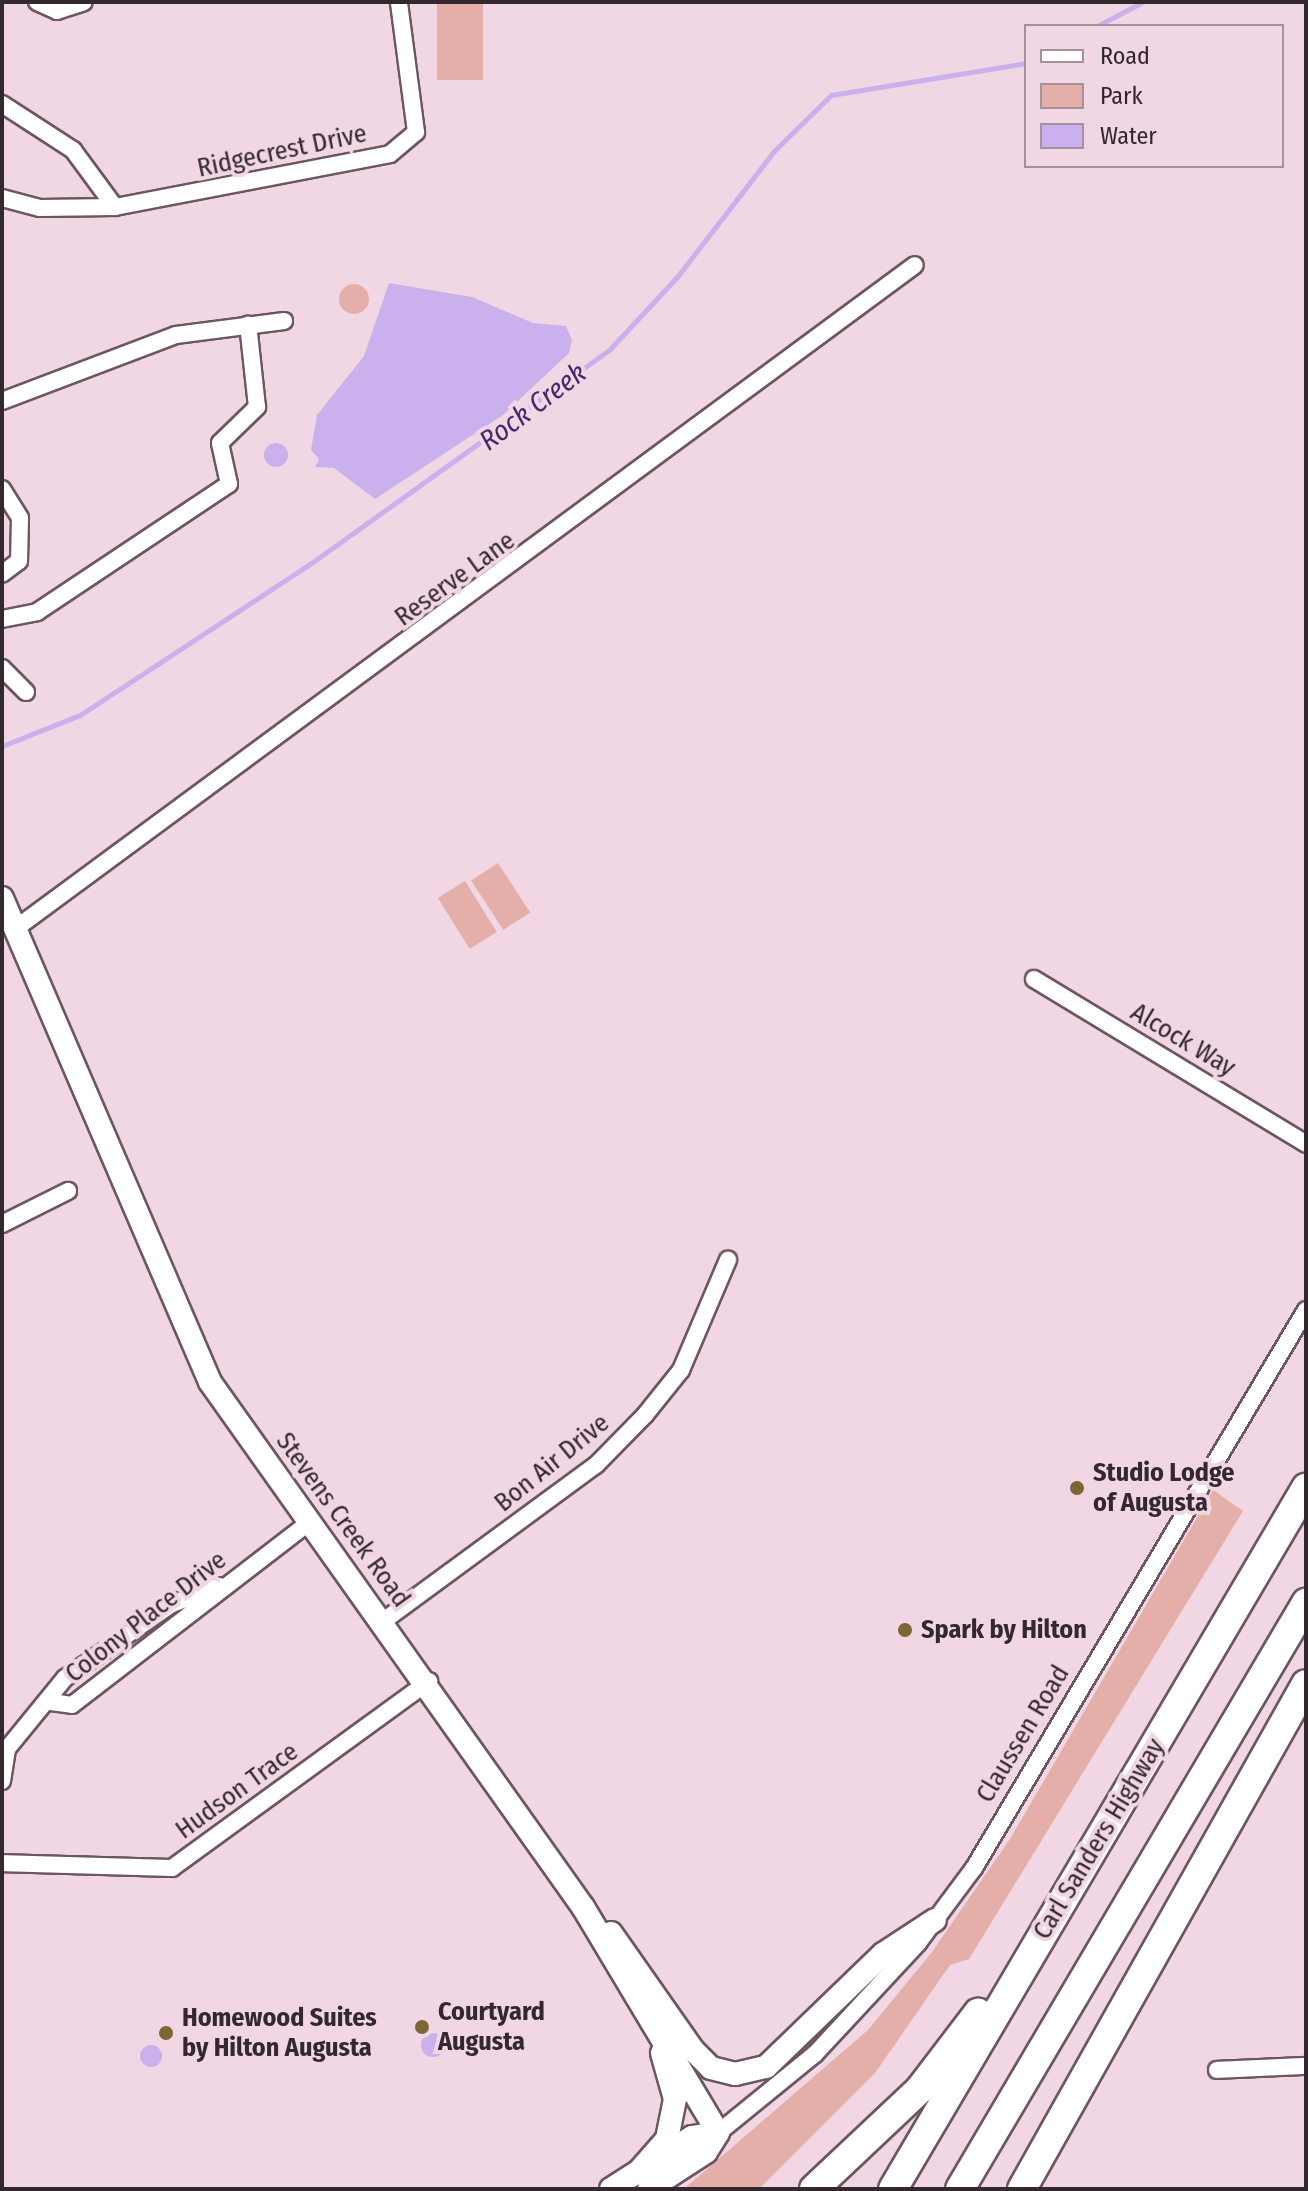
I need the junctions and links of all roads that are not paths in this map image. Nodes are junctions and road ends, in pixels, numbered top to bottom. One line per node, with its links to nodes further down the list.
1 (37, 2): 2 (street)
2 (84, 2)
3 (399, 2): 6 (street, Ridgecrest Drive)
4 (2, 104): 6 (street)
5 (2, 198): 6 (street, Ridgecrest Drive)
6 (115, 207)
7 (915, 265): 17 (street, Reserve Lane)
8 (284, 321): 9 (street)
9 (248, 324): 10 (street); 13 (street)
10 (6, 402)
11 (2, 489): 12 (street)
12 (2, 574)
13 (2, 619)
14 (2, 668): 15 (street)
15 (26, 692)
16 (2, 898): 17 (street, Stevens Creek Road)
17 (19, 926): 25 (street, Stevens Creek Road)
18 (1034, 979): 19 (street, Alcock Way)
19 (1306, 1144)
20 (68, 1191): 21 (street)
21 (2, 1224)
22 (728, 1260): 28 (street, Bon Air Drive)
23 (1306, 1310): 36 (street, Claussen Road)
24 (1306, 1488): 34 (highway, Carl Sanders Highway)
25 (306, 1525): 26 (street, Colony Place Drive); 28 (street, Stevens Creek Road)
26 (226, 1584): 31 (street); 31 (street, Colony Place Drive)
27 (1306, 1603): 46 (highway)
28 (382, 1622): 29 (street, Stevens Creek Road)
29 (429, 1681): 33 (street, Hudson Trace); 35 (street, Stevens Creek Road)
30 (1306, 1684): 41 (highway)
31 (51, 1702): 32 (street, Colony Place Drive)
32 (2, 1781)
33 (2, 1863)
34 (1065, 1898): 44 (highway); 45 (highway, Carl Sanders Highway)
35 (583, 1907): 36 (street); 37 (street, Stevens Creek Road)
36 (935, 1920): 40 (street, Claussen Road)
37 (660, 2036): 40 (street, Stevens Creek Road); 42 (street)
38 (1306, 2066): 39 (street)
39 (1217, 2070)
40 (718, 2133): 42 (street, Claussen Road)
41 (1054, 2138): 47 (highway); 48 (highway)
42 (644, 2180): 43 (street, Claussen Road)
43 (611, 2189)
44 (814, 2189)
45 (893, 2189)
46 (960, 2189)
47 (1022, 2189)
48 (1032, 2189)

